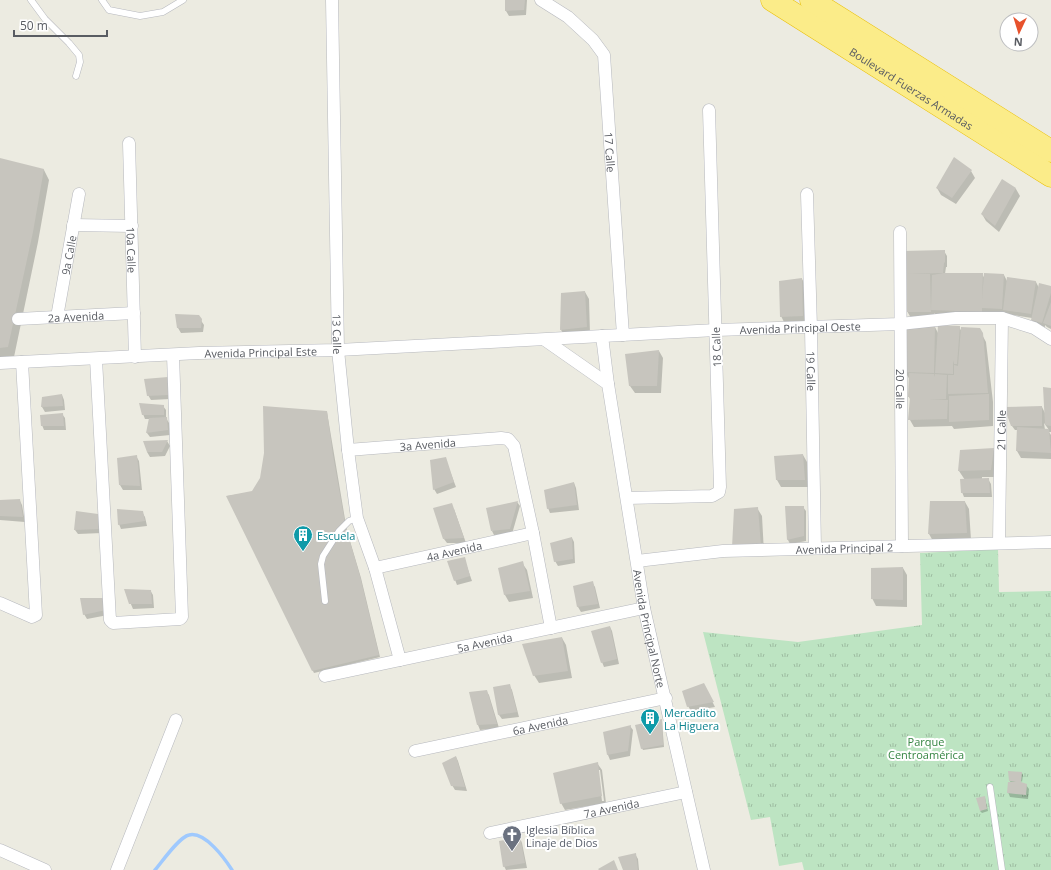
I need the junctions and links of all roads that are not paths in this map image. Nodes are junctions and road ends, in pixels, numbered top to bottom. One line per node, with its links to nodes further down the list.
1 (31, 0): 8 (lane)
2 (102, 0): 3 (lane)
3 (183, 0)
4 (332, 0): 29 (street, 13 Calle)
5 (541, 0): 25 (street, 17 Calle)
6 (772, 0): 12 (highway, Boulevard Fuerzas Armadas)
7 (811, 0): 11 (highway, Boulevard Fuerzas Armadas)
8 (76, 76)
9 (709, 110): 24 (street, 18 Calle)
10 (129, 143): 16 (street, 10a Calle)
11 (1051, 151)
12 (1051, 176)
13 (79, 194): 15 (street, 9a Calle)
14 (807, 194): 23 (street, 19 Calle)
15 (73, 225): 16 (street); 19 (street, 9a Calle)
16 (132, 226): 18 (street, 10a Calle)
17 (900, 232): 22 (street, 20 Calle)
18 (134, 313): 19 (street, 2a Avenida); 31 (street, 10a Calle)
19 (57, 317): 21 (street, 2a Avenida)
20 (1002, 318): 22 (street, Avenida Principal Oeste); 27 (street, Avenida Principal Oeste); 41 (street, 21 Calle)
21 (18, 319)
22 (900, 324): 23 (street, Avenida Principal Oeste); 42 (street, 20 Calle)
23 (811, 328): 24 (street, Avenida Principal Oeste); 43 (street, 19 Calle)
24 (716, 330): 25 (street, Avenida Principal Oeste); 37 (street, 18 Calle)
25 (623, 335): 26 (street, Avenida Principal Oeste)
26 (602, 336): 28 (street, Avenida Principal Oeste); 35 (street, Avenida Principal Norte)
27 (1051, 339)
28 (545, 340): 29 (street, Avenida Principal Este); 35 (street)
29 (338, 350): 30 (street, Avenida Principal Este); 36 (street, 13 Calle)
30 (173, 355): 31 (street, Avenida Principal Este); 32 (street)
31 (135, 357): 32 (street, Avenida Principal Este)
32 (96, 359): 33 (street, Avenida Principal Este)
33 (22, 362): 34 (street, Avenida Principal Este); 47 (street)
34 (0, 364)
35 (608, 384): 37 (street, Avenida Principal Norte)
36 (348, 450): 38 (street, 13 Calle); 39 (street, 3a Avenida)
37 (627, 498): 44 (street, Avenida Principal Norte)
38 (357, 518): 45 (street, 13 Calle); 46 (lane)
39 (533, 533): 45 (street, 4a Avenida); 49 (street)
40 (1051, 542): 41 (street, Avenida Principal 2)
41 (999, 543): 42 (street, Avenida Principal 2)
42 (902, 546): 43 (street, Avenida Principal 2)
43 (815, 548): 44 (street, Avenida Principal 2)
44 (638, 561): 48 (street, Avenida Principal Norte)
45 (375, 568): 50 (street, 13 Calle)
46 (325, 601)
47 (0, 603)
48 (644, 608): 49 (street, 5a Avenida); 52 (street, Avenida Principal Norte)
49 (551, 628): 50 (street, 5a Avenida)
50 (400, 660): 51 (street, 5a Avenida)
51 (325, 676)
52 (666, 698): 54 (street, 6a Avenida); 56 (street, Avenida Principal Norte)
53 (176, 720): 60 (street)
54 (415, 751)
55 (990, 787): 62 (lane)
56 (686, 792): 57 (street, 7a Avenida); 61 (street, Avenida Principal Norte)
57 (490, 833)
58 (0, 850): 59 (street)
59 (45, 870)
60 (117, 870)
61 (704, 870)
62 (1002, 870)

